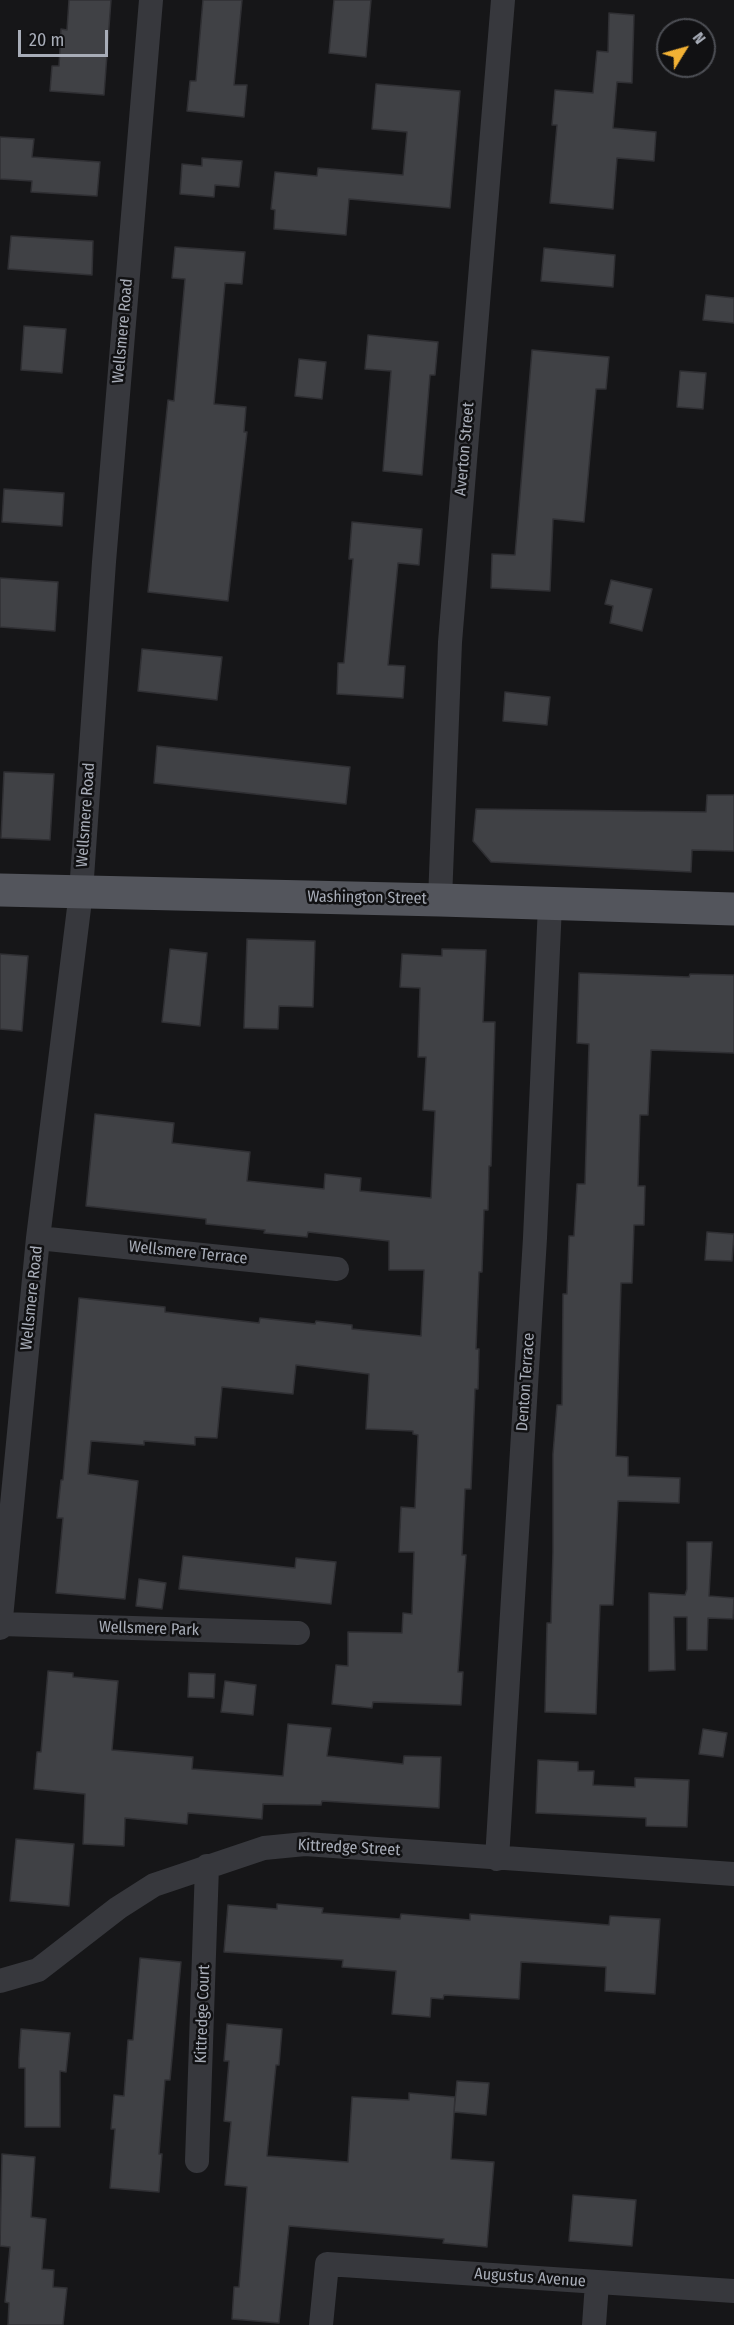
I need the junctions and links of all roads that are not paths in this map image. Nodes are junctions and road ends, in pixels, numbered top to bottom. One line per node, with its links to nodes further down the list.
1 (151, 0): 4 (street, Wellsmere Road)
2 (503, 0): 5 (street, Averton Street)
3 (0, 891): 4 (main road, Washington Street)
4 (81, 892): 5 (main road, Washington Street); 8 (street, Wellsmere Road)
5 (440, 900): 6 (main road, Washington Street)
6 (550, 905): 7 (main road, Washington Street); 12 (street, Denton Terrace)
7 (734, 909)
8 (38, 1238): 9 (street, Wellsmere Terrace); 10 (street, Wellsmere Road)
9 (337, 1269)
10 (0, 1626): 11 (street, Wellsmere Park)
11 (298, 1633)
12 (497, 1859): 13 (street, Kittredge Street); 14 (street, Kittredge Street)
13 (207, 1866): 15 (street, Kittredge Street); 16 (street, Kittredge Court)
14 (734, 1874)
15 (0, 1981)
16 (197, 2161)
17 (597, 2283): 18 (street, Augustus Avenue); 19 (street, Augustus Avenue); 20 (street)
18 (734, 2291)
19 (321, 2325)
20 (594, 2325)

